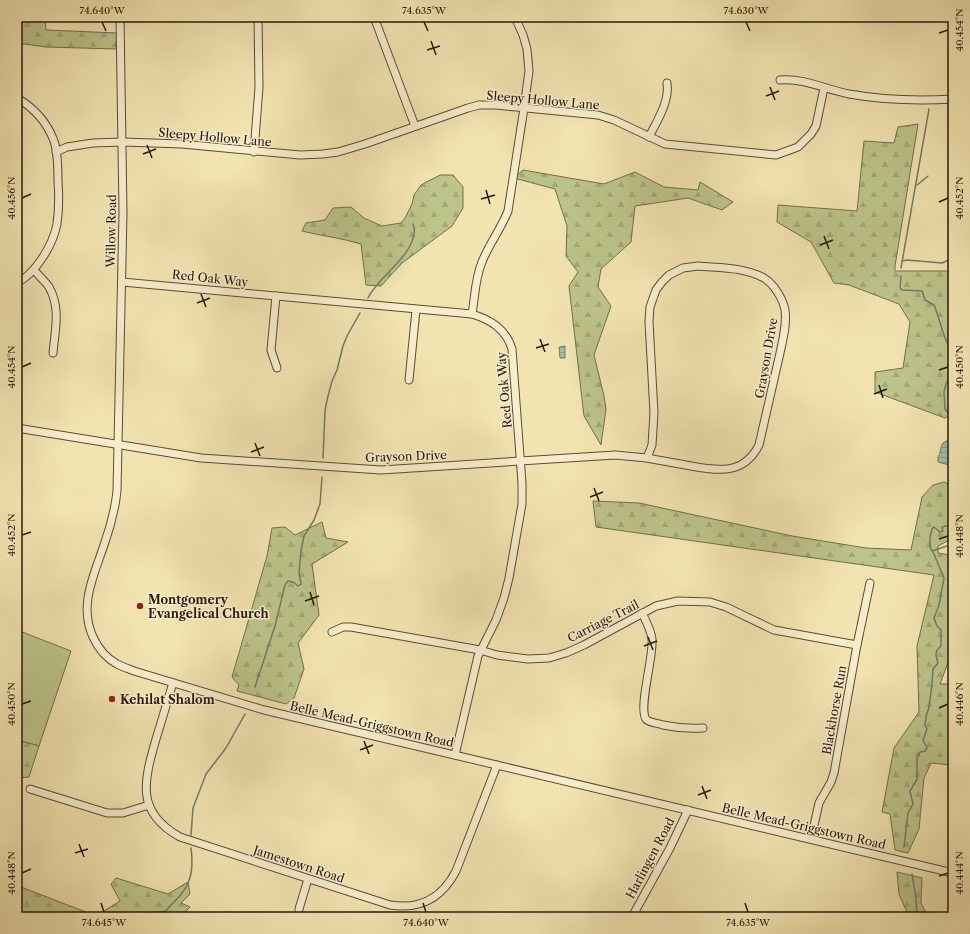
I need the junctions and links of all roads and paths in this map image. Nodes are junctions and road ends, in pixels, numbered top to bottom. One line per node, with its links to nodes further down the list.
1 (120, 17): 13 (street, Willow Road)
2 (258, 17): 15 (street)
3 (374, 17): 11 (street)
4 (515, 17): 10 (street)
5 (780, 80): 7 (street)
6 (666, 83): 12 (street)
7 (824, 88): 9 (street); 12 (street, Sleepy Hollow Lane)
8 (17, 98): 14 (street)
9 (953, 99)
10 (524, 108): 11 (street, Sleepy Hollow Lane); 12 (street, Sleepy Hollow Lane); 21 (street)
11 (415, 126): 15 (street, Sleepy Hollow Lane)
12 (649, 137)
13 (123, 142): 14 (street, Sleepy Hollow Lane); 15 (street, Sleepy Hollow Lane); 17 (street, Willow Road)
14 (56, 152): 16 (street)
15 (254, 152)
16 (34, 270): 18 (street); 22 (street)
17 (122, 282): 19 (street, Red Oak Way); 26 (street, Willow Road)
18 (17, 283)
19 (276, 296): 20 (street, Red Oak Way); 23 (street)
20 (416, 310): 21 (street, Red Oak Way); 24 (street)
21 (472, 314): 28 (street, Red Oak Way)
22 (53, 353)
23 (277, 368)
24 (409, 380)
25 (17, 428): 26 (street)
26 (118, 445): 28 (street, Grayson Drive); 34 (street, Belle Mead-Griggstown Road)
27 (648, 458): 27 (street, Grayson Drive); 28 (street, Grayson Drive)
28 (520, 461): 33 (street, Red Oak Way)
29 (870, 583): 32 (street, Blackhorse Run)
30 (642, 613): 32 (street, Carriage Trail); 33 (street, Carriage Trail); 35 (street)
31 (332, 632): 33 (street, Carriage Trail)
32 (857, 645): 41 (street, Blackhorse Run)
33 (480, 650): 36 (street, Red Oak Way)
34 (173, 683): 36 (street, Belle Mead-Griggstown Road); 39 (street, Jamestown Road)
35 (703, 728)
36 (455, 755): 37 (street, Belle Mead-Griggstown Road)
37 (497, 765): 40 (street, Belle Mead-Griggstown Road); 43 (street, Jamestown Road)
38 (30, 789): 39 (street)
39 (149, 805): 43 (street, Jamestown Road)
40 (688, 810): 41 (street, Belle Mead-Griggstown Road); 45 (street, Harlingen Road)
41 (811, 839): 42 (street, Belle Mead-Griggstown Road)
42 (953, 873)
43 (308, 879): 44 (street)
44 (299, 909)
45 (632, 917)

